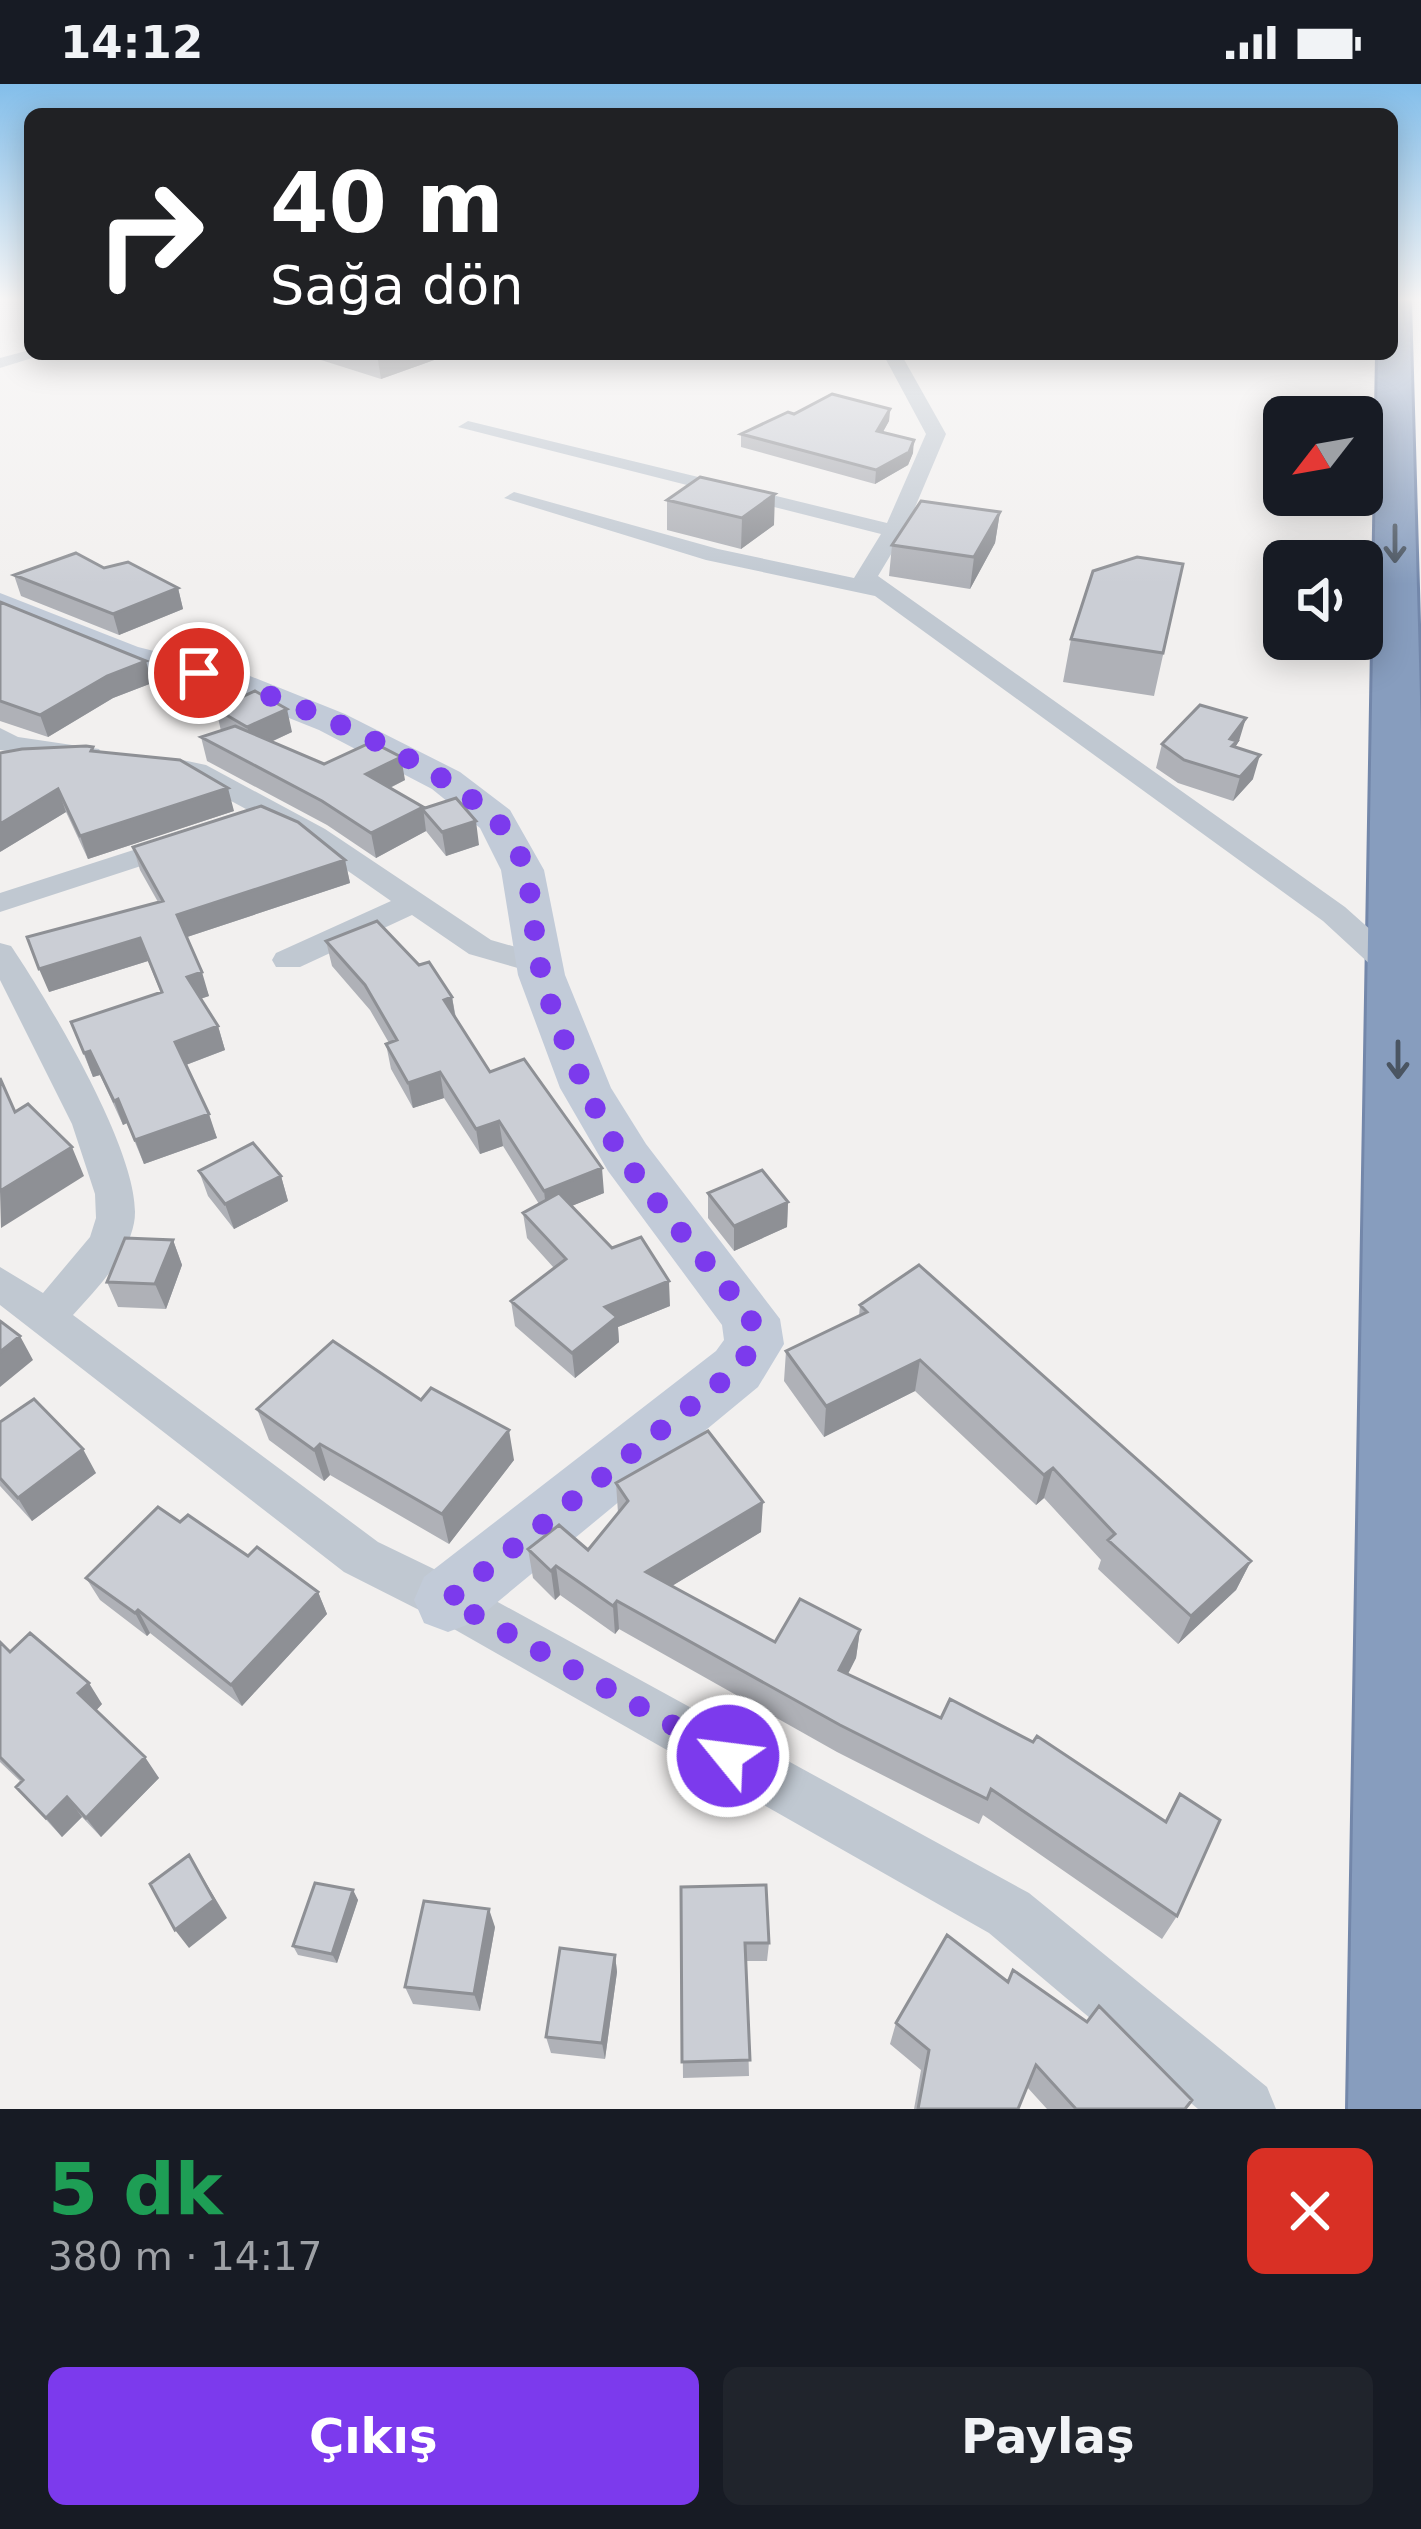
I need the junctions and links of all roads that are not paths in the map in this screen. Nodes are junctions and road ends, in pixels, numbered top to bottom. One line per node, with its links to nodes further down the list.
1 (914, 396): 5 (street)
2 (1395, 396): 15 (highway, one-way to 15)
3 (468, 427): 5 (street)
4 (514, 498): 6 (street)
5 (894, 531): 6 (street)
6 (880, 590): 15 (street)
7 (0, 603): 14 (street)
8 (3, 743): 9 (street)
9 (269, 814): 10 (street); 11 (street)
10 (415, 902): 13 (street); 14 (street)
11 (0, 903)
12 (0, 953): 17 (street)
13 (287, 960)
14 (539, 964): 18 (street)
15 (1398, 973): 20 (highway, one-way to 20)
16 (0, 1282): 17 (street)
17 (46, 1317): 18 (street)
18 (448, 1600): 19 (street)
19 (1245, 2109)
20 (1405, 2109)

